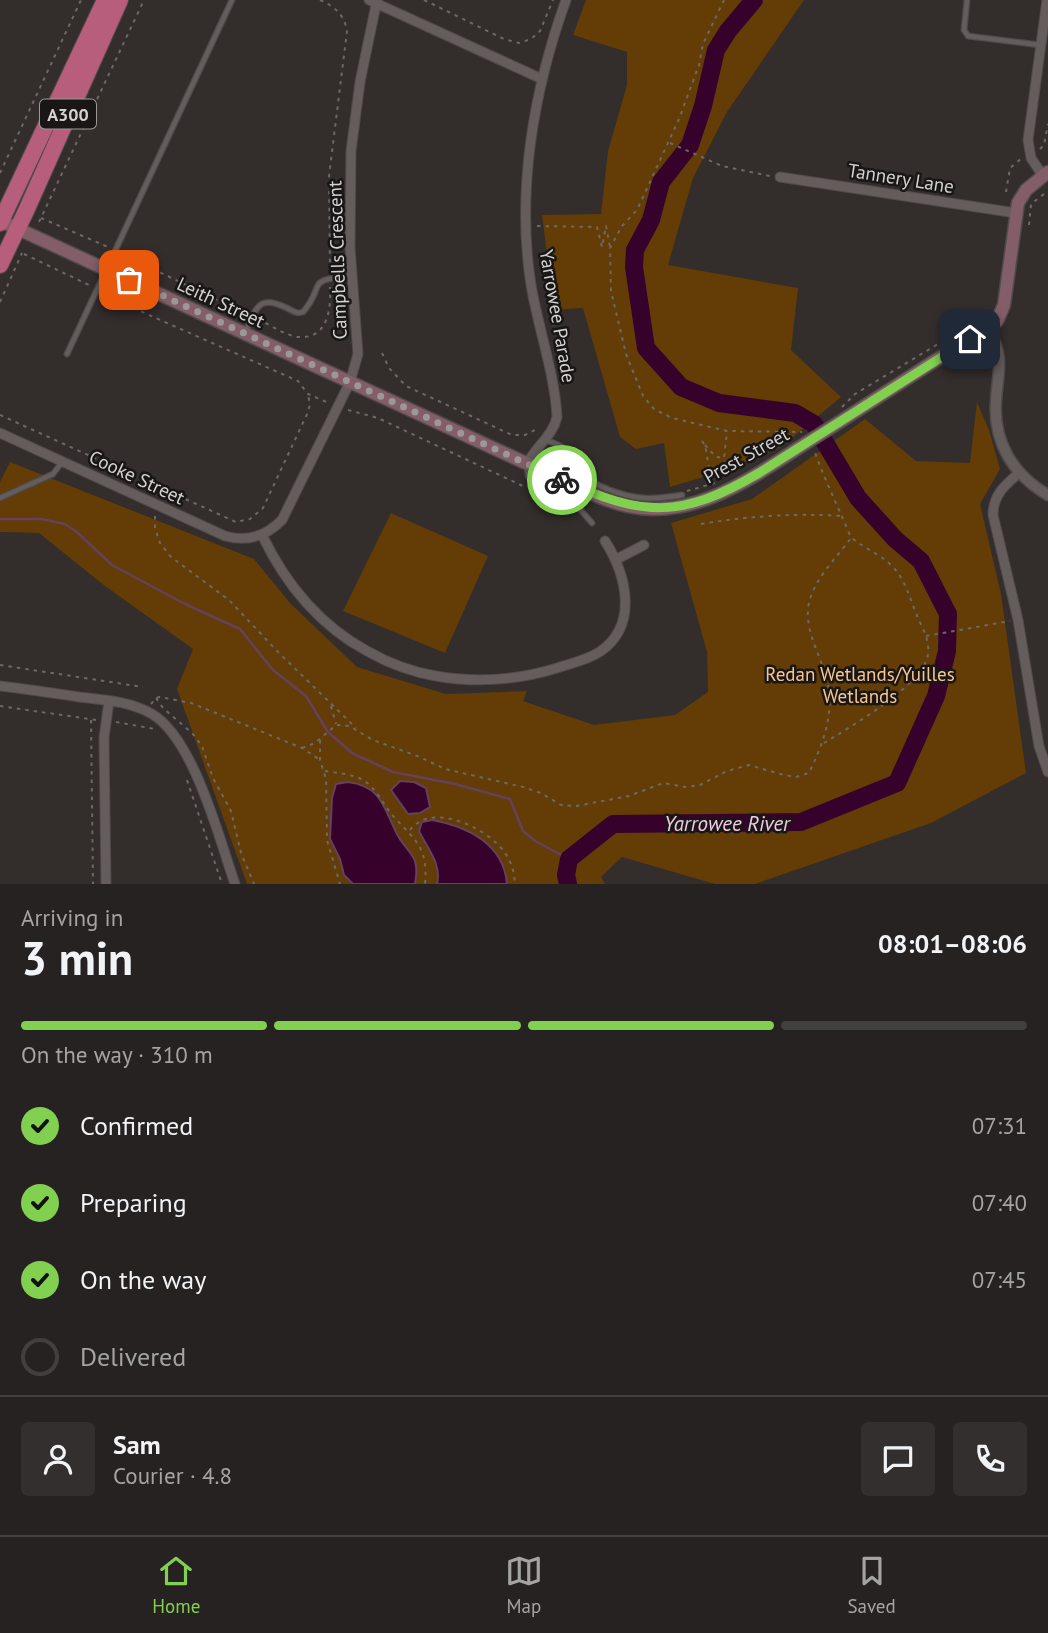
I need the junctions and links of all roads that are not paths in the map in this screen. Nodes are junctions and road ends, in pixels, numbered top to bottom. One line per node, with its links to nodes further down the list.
1 (105, 0): 13 (highway, A300)
2 (120, 0): 14 (highway, A300)
3 (232, 0): 16 (lane)
4 (566, 0): 9 (street, Yarrowee Parade)
5 (967, 0): 8 (lane)
6 (1047, 0): 8 (street)
7 (374, 1): 9 (street); 17 (street, Campbells Crescent)
8 (1041, 45): 10 (street)
9 (542, 79): 23 (street, Yarrowee Parade)
10 (1045, 174): 12 (main road)
11 (780, 177): 12 (street, Tannery Lane)
12 (1016, 213): 18 (main road)
13 (0, 221): 14 (main road, Leith Street)
14 (18, 229): 15 (highway, A300); 16 (main road, Leith Street)
15 (0, 265)
16 (106, 269): 19 (main road, Leith Street); 20 (lane)
17 (352, 276): 19 (lane); 21 (street, Campbells Crescent)
18 (988, 328): 25 (main road, Prest Street, bridge); 26 (street)
19 (245, 334): 21 (main road, Leith Street)
20 (67, 354)
21 (350, 382): 25 (main road, Prest Street); 31 (street, Campbells Crescent)
22 (0, 433): 24 (street, Cooke Street)
23 (544, 440): 25 (street, Yarrowee Parade); 27 (lane)
24 (63, 461): 29 (lane); 31 (street, Cooke Street)
25 (527, 464): 30 (lane)
26 (1018, 472): 28 (street); 37 (street)
27 (682, 495)
28 (1048, 495)
29 (0, 498)
30 (592, 523)
31 (262, 535): 34 (street)
32 (605, 541): 34 (street)
33 (644, 545): 34 (street)
34 (617, 559)
35 (0, 686): 36 (street)
36 (109, 701): 38 (street); 39 (street)
37 (1048, 772)
38 (106, 884)
39 (235, 884)

